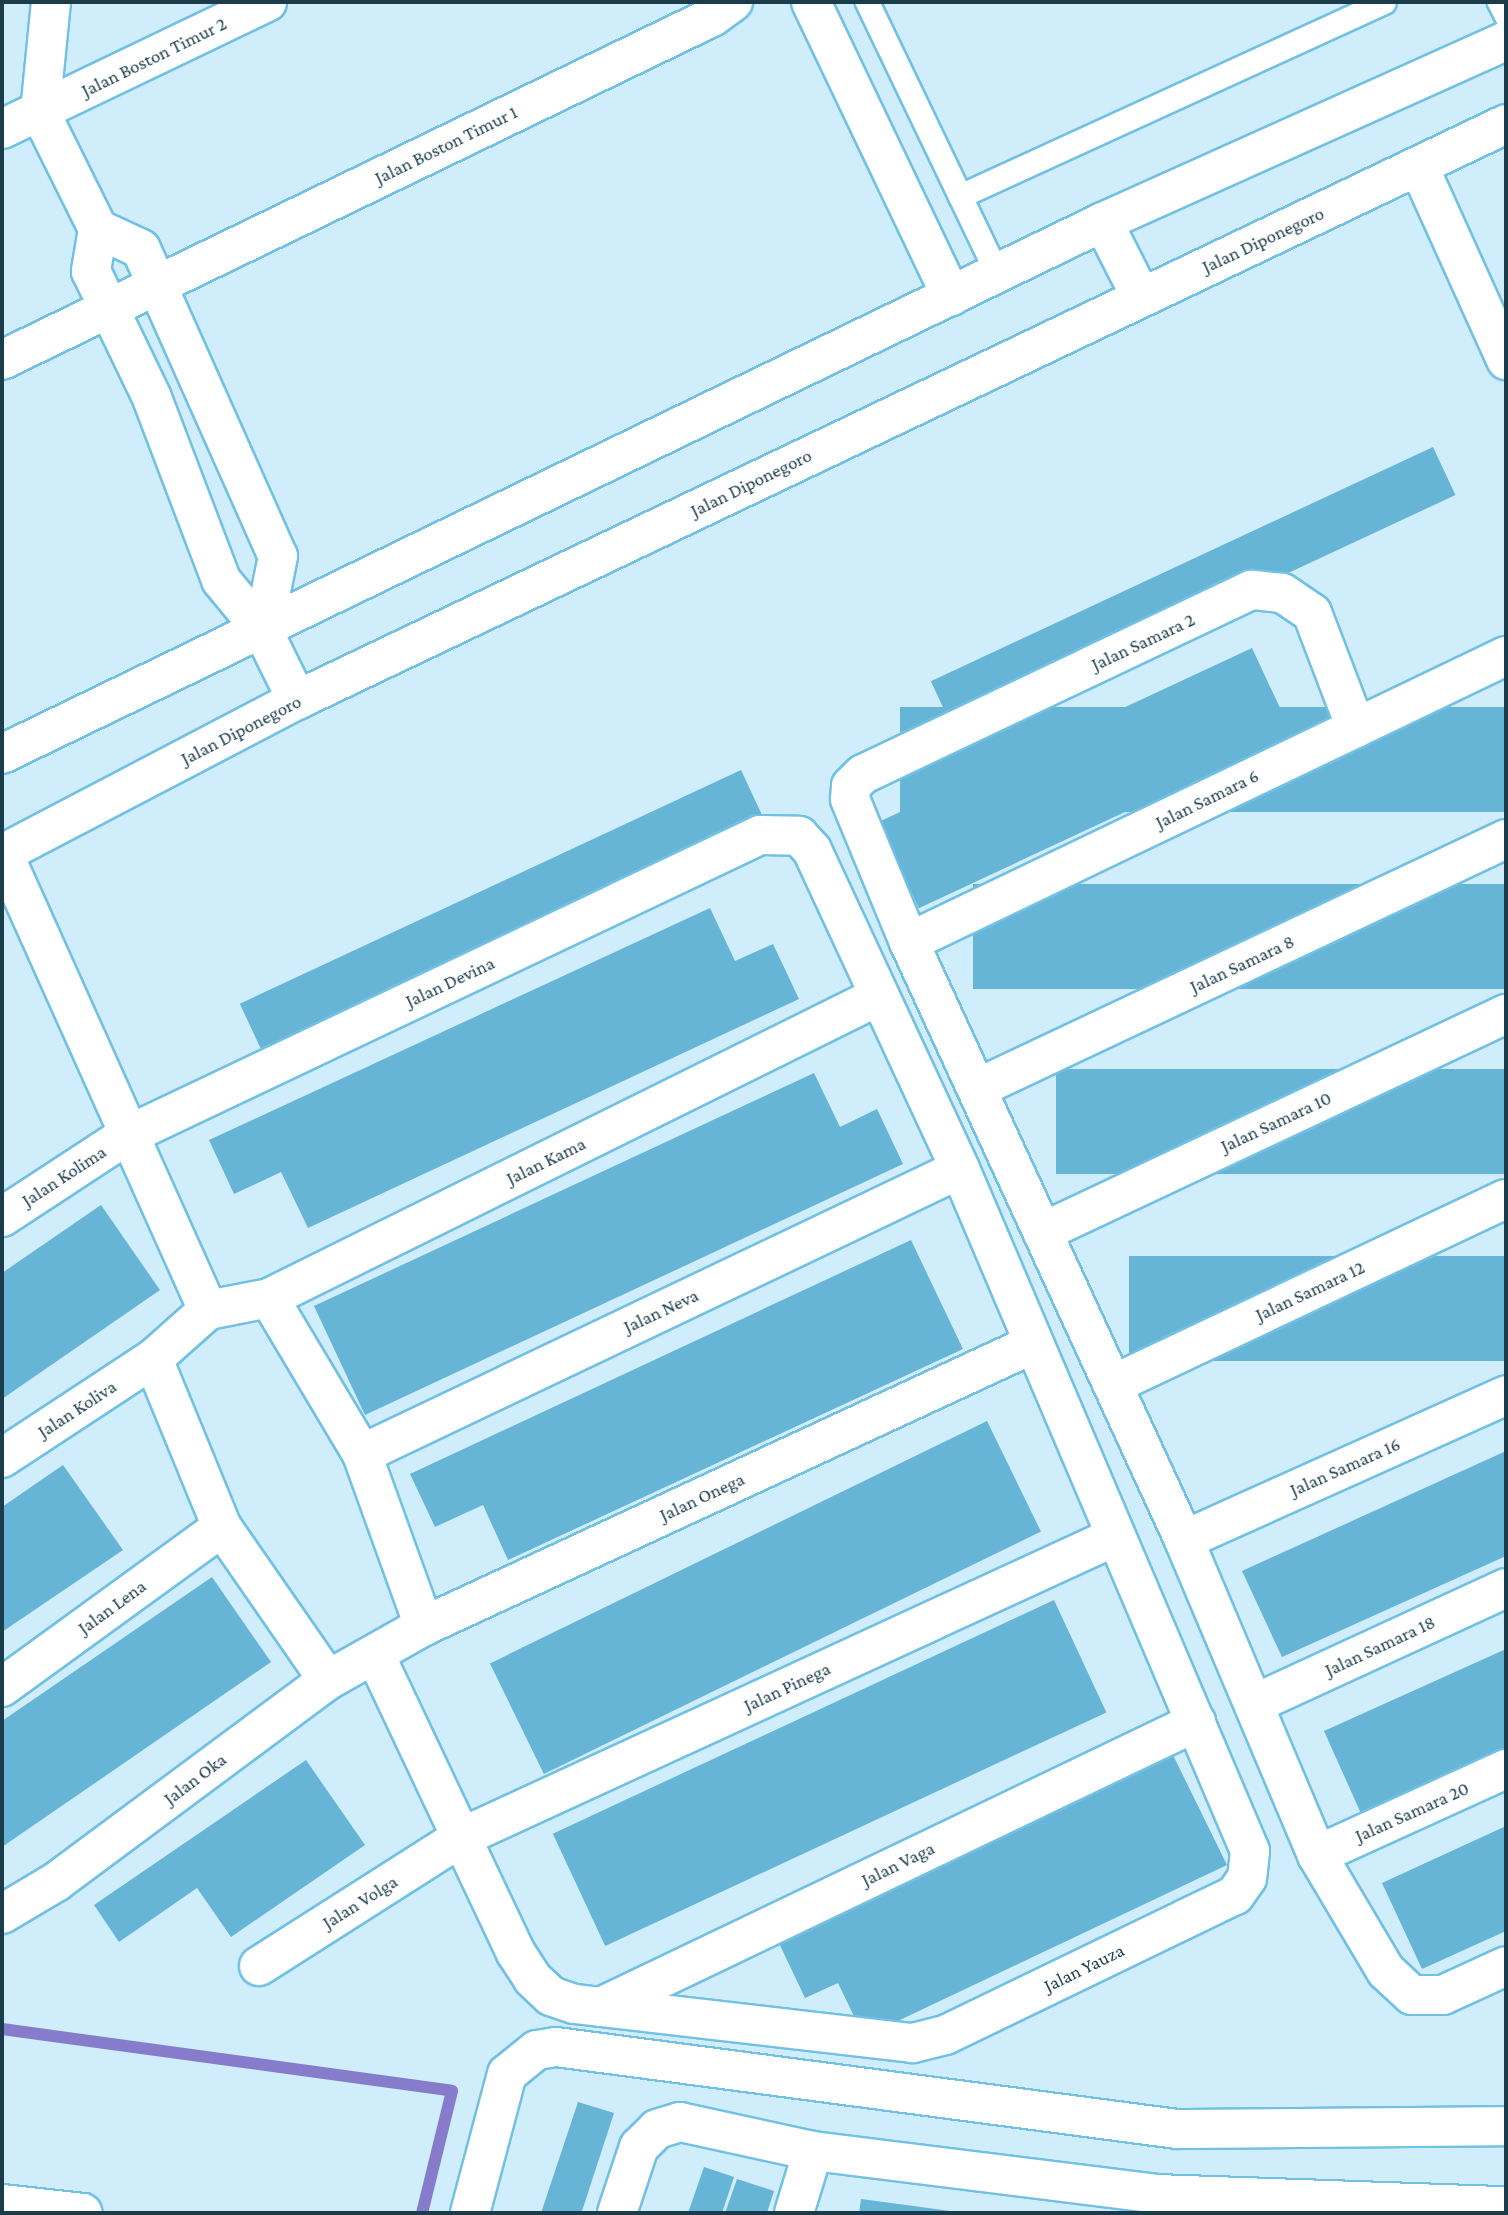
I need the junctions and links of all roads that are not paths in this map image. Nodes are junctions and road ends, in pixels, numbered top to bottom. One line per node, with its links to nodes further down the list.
1 (51, 2): 10 (street)
2 (267, 2): 10 (street, Jalan Boston Timur 2)
3 (733, 2): 18 (street, Jalan Boston Timur 1)
4 (811, 2): 19 (street)
5 (867, 2): 14 (lane)
6 (1384, 2): 14 (lane)
7 (1499, 2): 8 (lane)
8 (1506, 16)
9 (1506, 41): 15 (street)
10 (40, 111): 12 (street, Jalan Boston Timur 2); 16 (street)
11 (1506, 124): 13 (street, Jalan Diponegoro)
12 (2, 130)
13 (1419, 167): 20 (street, Jalan Diponegoro); 23 (street)
14 (960, 196): 17 (lane)
15 (1103, 222): 17 (street); 20 (street)
16 (98, 229): 18 (street); 21 (street)
17 (998, 273): 19 (street)
18 (158, 283): 21 (street, Jalan Boston Timur 1); 24 (street)
19 (951, 296): 24 (street)
20 (1141, 297): 26 (street, Jalan Diponegoro)
21 (108, 310): 22 (street, Jalan Boston Timur 1); 24 (street)
22 (2, 360)
23 (1506, 360)
24 (263, 632): 26 (street); 28 (street)
25 (1506, 656): 27 (street, Jalan Samara 6)
26 (297, 700): 30 (street, Jalan Diponegoro)
27 (1356, 728): 31 (street, Jalan Samara 6); 31 (street, Jalan Samara 2)
28 (2, 754)
29 (1506, 839): 34 (street, Jalan Samara 8)
30 (2, 854): 35 (street)
31 (909, 942): 34 (street)
32 (879, 996): 35 (street, Jalan Devina); 36 (street); 40 (street, Jalan Kama)
33 (1506, 1014): 39 (street, Jalan Samara 10)
34 (978, 1088): 39 (street)
35 (126, 1136): 38 (street, Jalan Kolima); 41 (street)
36 (960, 1169): 42 (street); 46 (street, Jalan Neva)
37 (1506, 1199): 44 (street, Jalan Samara 12)
38 (2, 1217)
39 (1045, 1231): 44 (street)
40 (269, 1298): 41 (street, Jalan Kama); 46 (street)
41 (208, 1310): 43 (street, Jalan Koliva)
42 (1033, 1344): 49 (street); 52 (street, Jalan Onega)
43 (153, 1359): 47 (street, Jalan Koliva); 48 (street)
44 (1114, 1384): 50 (street)
45 (1506, 1395): 50 (street, Jalan Samara 16)
46 (362, 1454): 52 (street)
47 (2, 1458)
48 (222, 1527): 54 (street); 55 (street, Jalan Lena)
49 (1114, 1536): 57 (street); 59 (street, Jalan Pinega)
50 (1184, 1540): 56 (street)
51 (1506, 1588): 56 (street, Jalan Samara 18)
52 (424, 1626): 53 (street, Jalan Onega)
53 (376, 1657): 54 (street, Jalan Oka); 59 (street)
54 (328, 1680): 61 (street, Jalan Oka)
55 (2, 1688)
56 (1254, 1704): 60 (street)
57 (1196, 1721): 64 (street, Jalan Vaga); 64 (street, Jalan Yauza)
58 (1506, 1769): 60 (street, Jalan Samara 20)
59 (460, 1838): 62 (street, Jalan Volga); 64 (street)
60 (1317, 1855): 63 (street)
61 (10, 1910)
62 (259, 1966)
63 (1506, 1966)
64 (601, 2007)
65 (1506, 2126): 70 (street)
66 (813, 2151): 68 (street); 71 (street); 72 (street)
67 (2, 2204): 69 (street)
68 (1506, 2206)
69 (83, 2213)
70 (470, 2213)
71 (617, 2213)
72 (794, 2213)

